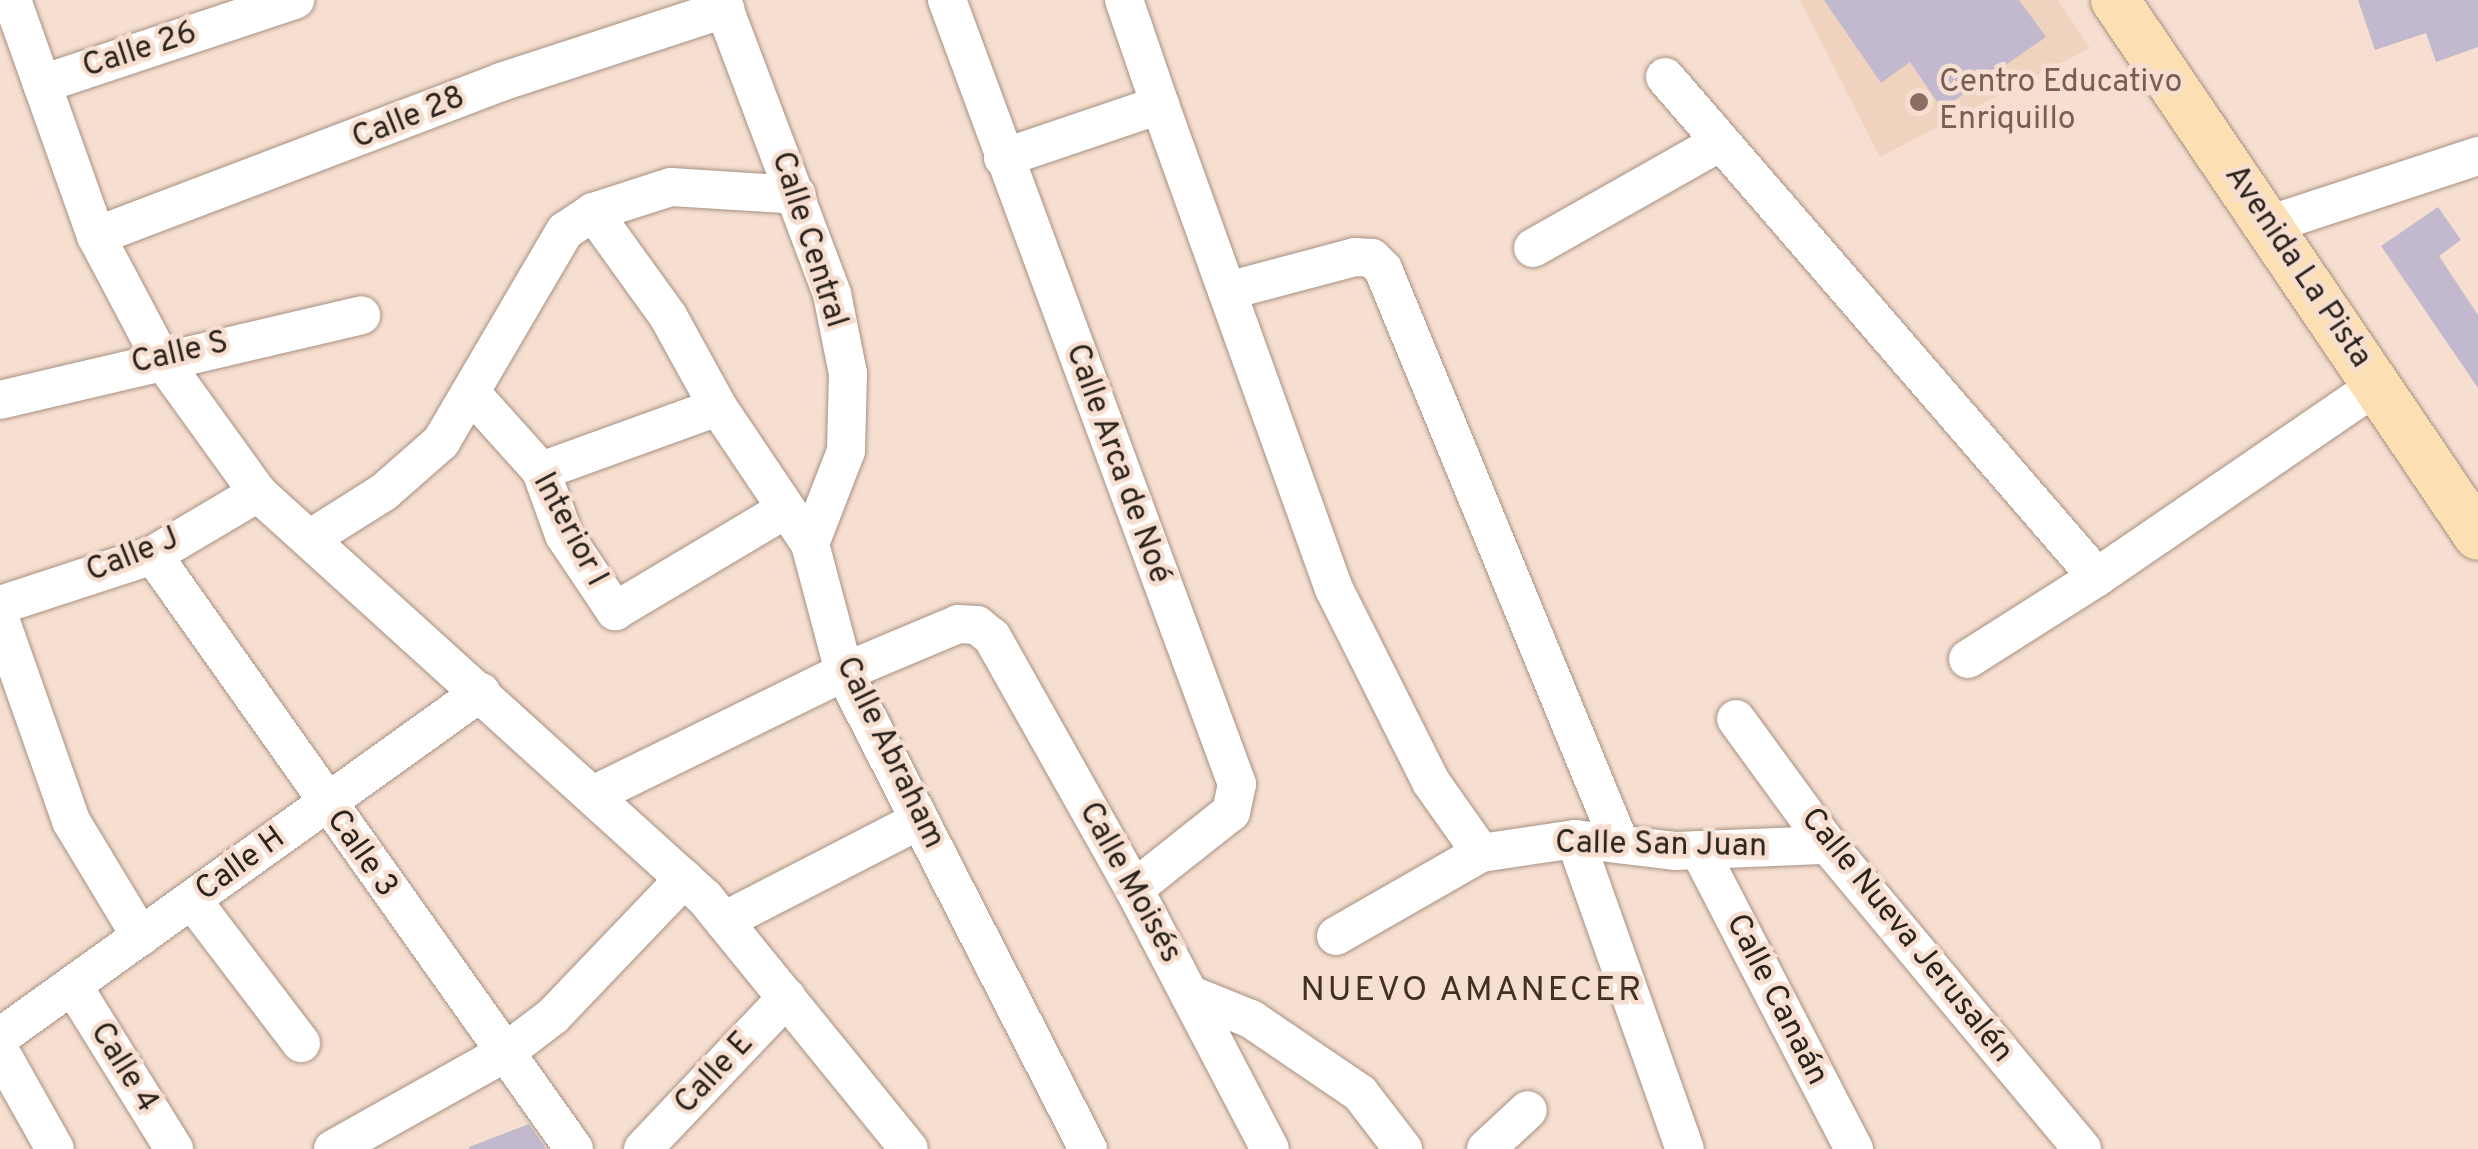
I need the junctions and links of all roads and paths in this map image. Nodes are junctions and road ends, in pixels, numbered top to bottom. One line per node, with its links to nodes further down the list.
1 (12, 0): 8 (street)
2 (296, 0): 8 (street, Calle 26)
3 (947, 0): 12 (street, Calle Arca de Noé)
4 (1124, 0): 9 (street)
5 (2115, 0): 15 (main road, Avenida La Pista)
6 (723, 5): 13 (street, Calle Central); 16 (street, Calle 28)
7 (1665, 77): 10 (street)
8 (42, 84): 16 (street)
9 (1160, 106): 12 (street); 18 (street)
10 (1720, 142): 17 (street); 32 (street)
11 (2478, 156): 15 (street)
12 (1003, 158): 48 (street, Calle Arca de Noé)
13 (797, 195): 14 (street); 30 (street, Calle Central)
14 (592, 212): 22 (street); 24 (street, Calle Abraham)
15 (2271, 224): 21 (main road, Avenida La Pista)
16 (96, 236): 20 (street)
17 (1533, 248)
18 (1227, 291): 43 (street); 46 (street)
19 (361, 315): 20 (street, Calle S)
20 (160, 357): 23 (street, Calle S); 26 (street)
21 (2376, 386): 28 (main road, Avenida La Pista); 32 (street)
22 (472, 394): 25 (street, Interior I); 29 (street)
23 (0, 400)
24 (718, 408): 25 (street); 27 (street, Calle Abraham)
25 (541, 471): 27 (street, Interior I)
26 (258, 493): 29 (street); 31 (street, Calle J)
27 (783, 511): 30 (street, Calle Abraham)
28 (2478, 536)
29 (311, 538): 37 (street)
30 (810, 544): 36 (street, Calle Abraham)
31 (153, 555): 33 (street, Calle J); 40 (street, Calle 3)
32 (2097, 577): 35 (street)
33 (0, 605)
34 (0, 619): 52 (street)
35 (1968, 659)
36 (844, 672): 39 (street); 41 (street, Calle Abraham); 48 (street, Calle Moisés)
37 (481, 692): 39 (street); 40 (street, Calle H)
38 (1736, 719): 44 (street, Calle Nueva Jerusalén)
39 (593, 795): 47 (street)
40 (326, 804): 49 (street, Calle H); 59 (street, Calle 3)
41 (920, 820): 50 (street); 67 (street, Calle Abraham)
42 (1575, 839): 43 (street, Calle San Juan); 46 (street, Calle San Juan); 71 (street)
43 (1620, 844): 45 (street, Calle San Juan)
44 (1828, 845): 45 (street, Calle San Juan); 73 (street, Calle Nueva Jerusalén)
45 (1699, 850): 72 (street, Calle Canaán)
46 (1480, 853): 51 (street, Calle San Juan)
47 (684, 879): 50 (street); 59 (street)
48 (1134, 889): 54 (street, Calle Moisés)
49 (192, 900): 52 (street, Calle H); 57 (street)
50 (724, 922): 55 (street)
51 (1336, 936)
52 (142, 937): 53 (street, Calle H)
53 (73, 986): 56 (street, Calle H); 62 (street, Calle 4)
54 (1189, 994): 68 (street, Calle Moisés); 69 (street)
55 (787, 998): 65 (street, Calle E); 66 (street)
56 (0, 1037)
57 (300, 1043)
58 (0, 1051): 61 (street)
59 (502, 1054): 63 (street); 64 (street, Calle 3)
60 (1528, 1110): 70 (street)
61 (55, 1149)
62 (174, 1149)
63 (333, 1149)
64 (574, 1149)
65 (642, 1149)
66 (909, 1149)
67 (1088, 1149)
68 (1270, 1149)
69 (1403, 1149)
70 (1486, 1149)
71 (1686, 1149)
72 (1854, 1149)
73 (2082, 1149)

